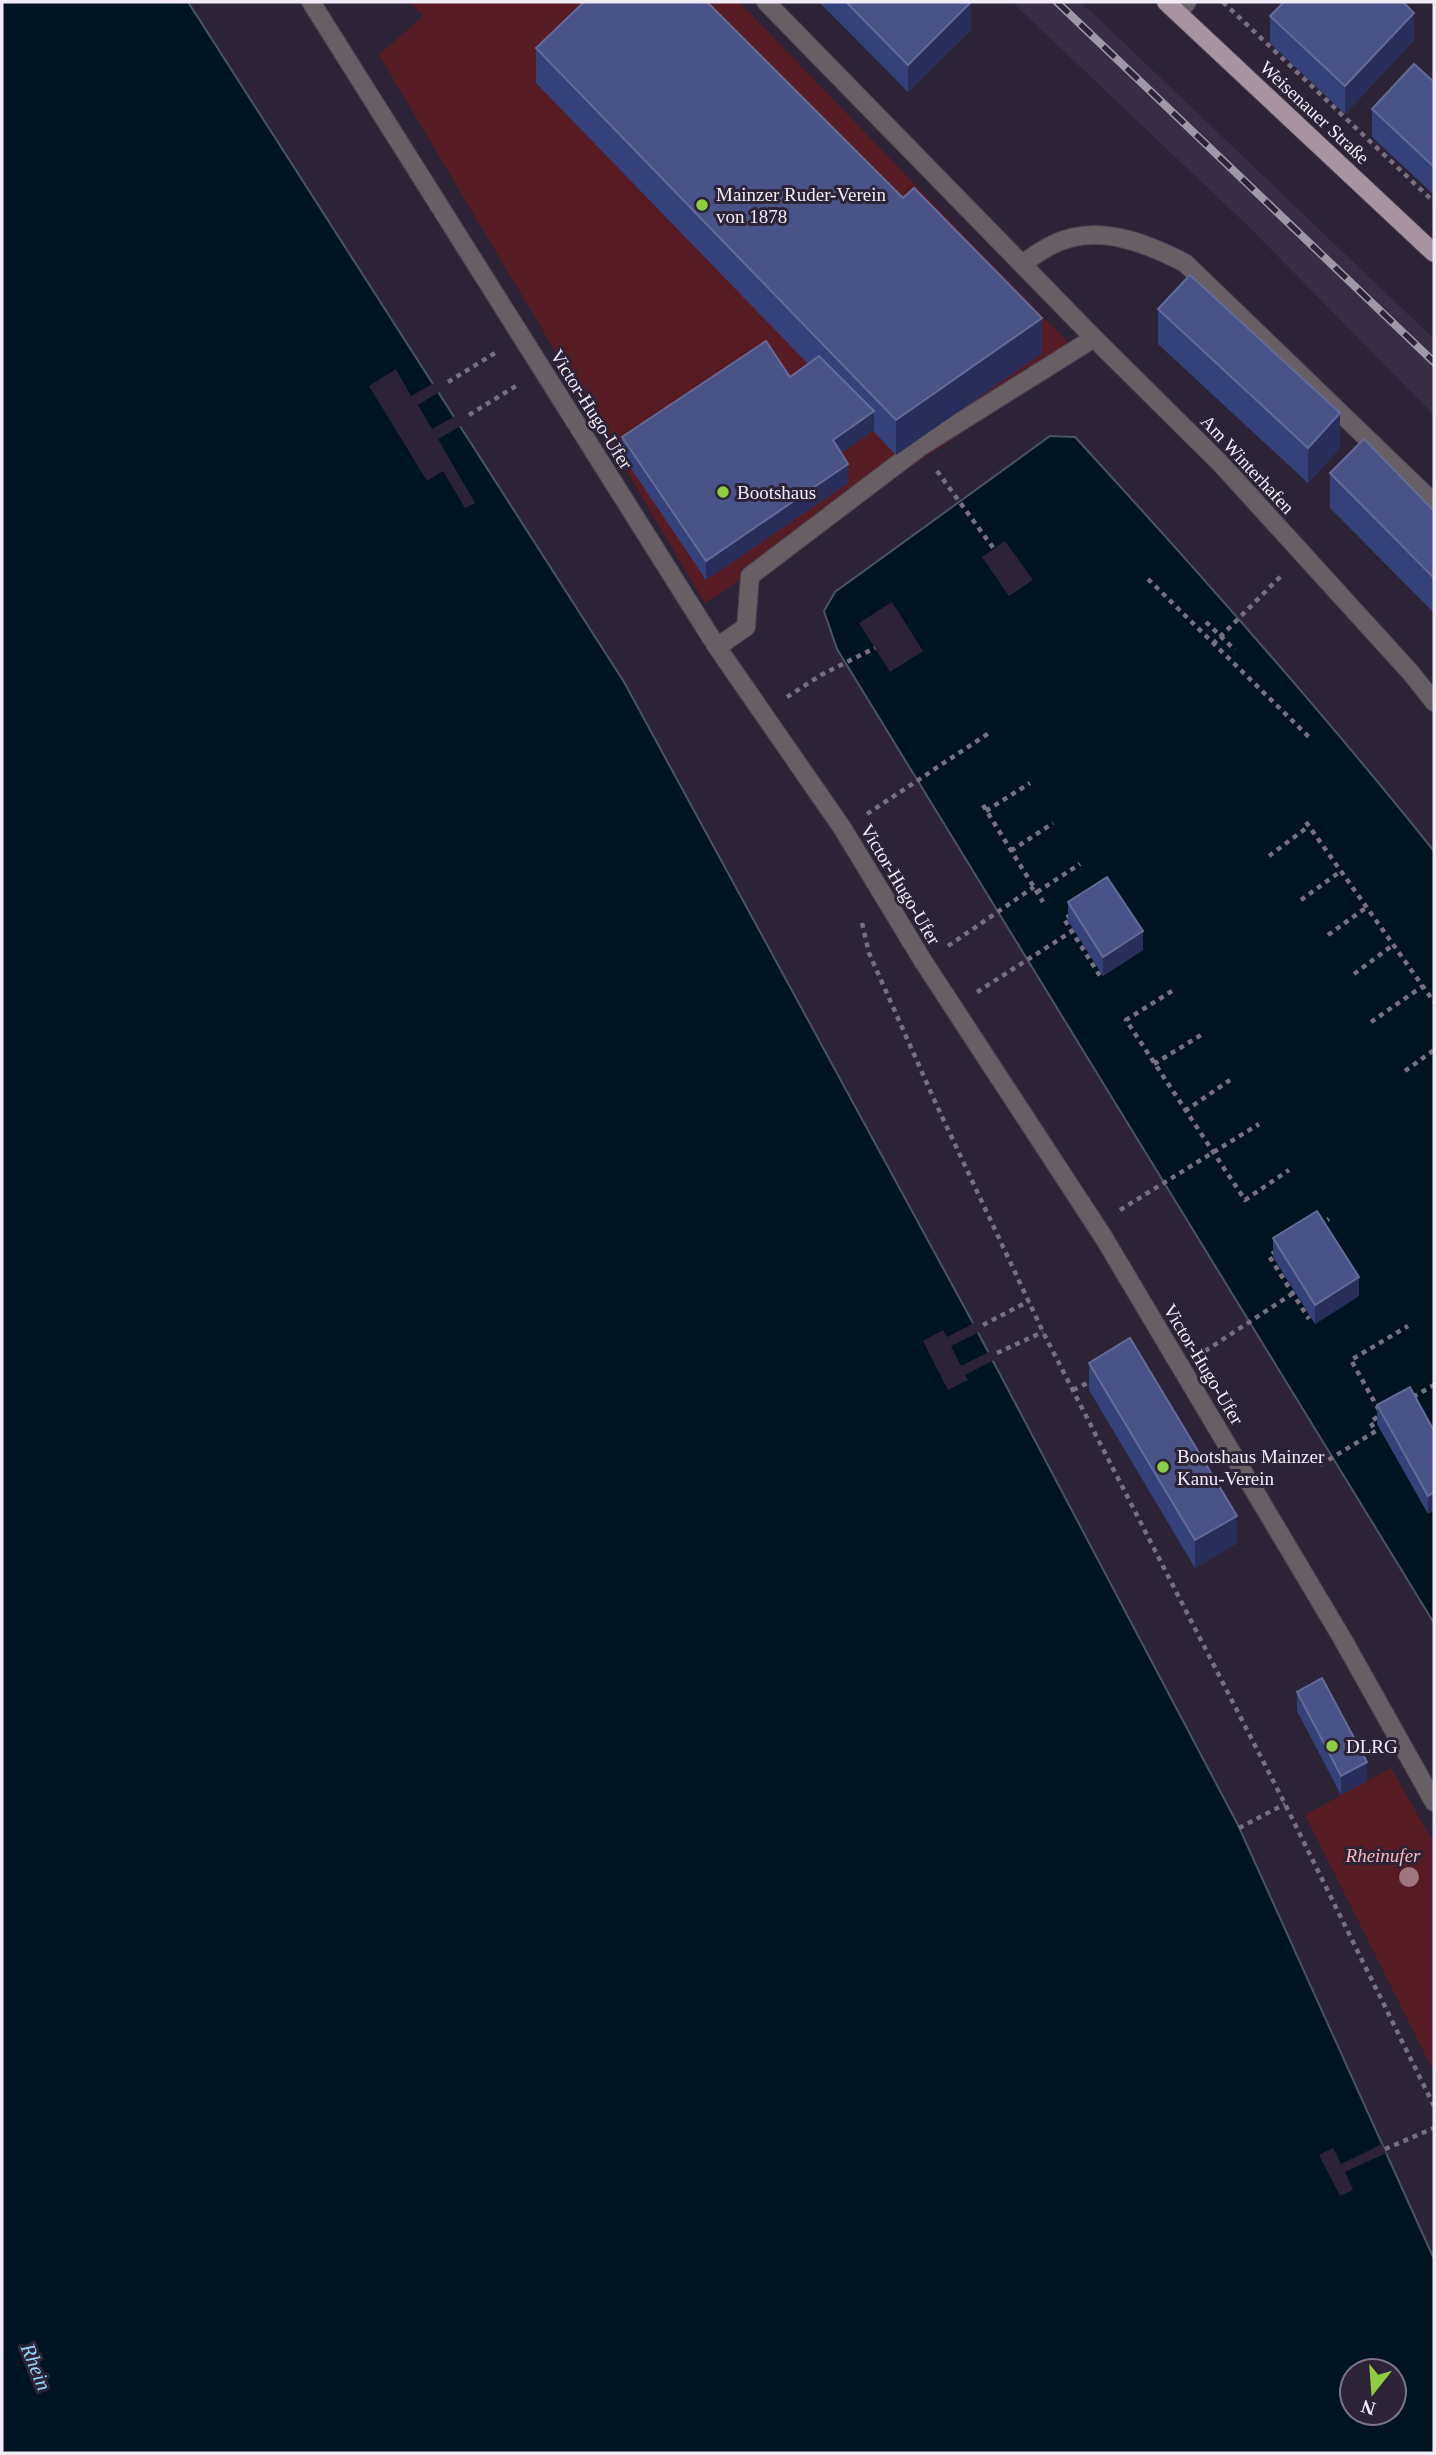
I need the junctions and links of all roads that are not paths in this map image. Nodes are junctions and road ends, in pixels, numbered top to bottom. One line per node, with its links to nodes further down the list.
1 (311, 2): 8 (street, Victor-Hugo-Ufer)
2 (766, 2): 5 (street, Am Winterhafen)
3 (1178, 6): 4 (main road, Weisenauer Straße)
4 (1434, 253)
5 (1022, 264): 6 (street, Am Winterhafen); 7 (street)
6 (1094, 338): 8 (street); 9 (street, Am Winterhafen)
7 (1434, 503)
8 (717, 647): 10 (street, Victor-Hugo-Ufer)
9 (1434, 702)
10 (1434, 1802)

